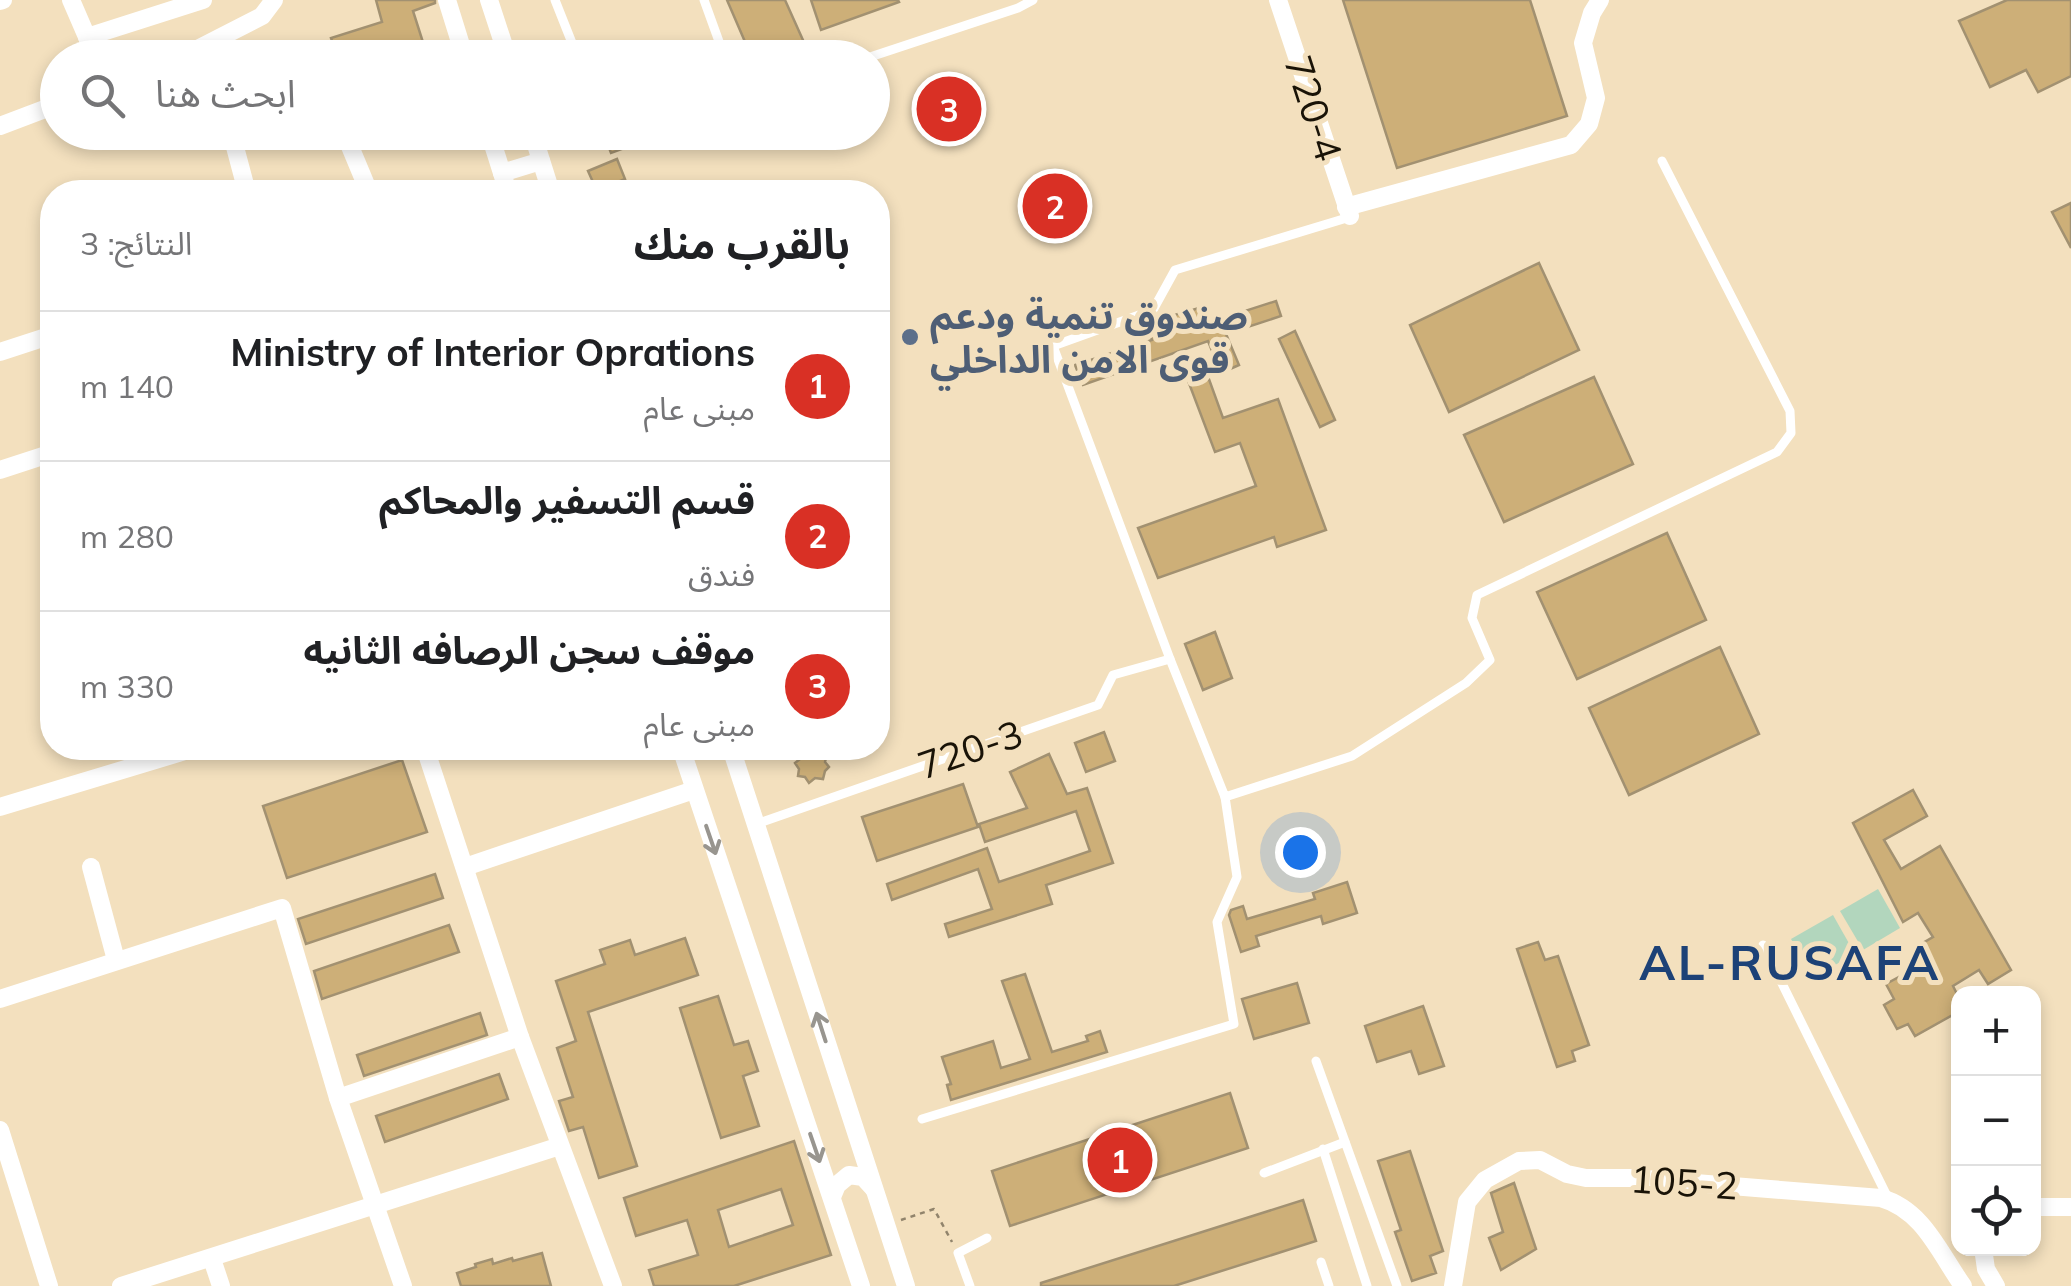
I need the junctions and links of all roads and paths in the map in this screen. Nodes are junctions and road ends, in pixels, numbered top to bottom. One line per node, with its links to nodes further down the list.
1 (71, 0): 11 (street)
2 (203, 0): 11 (street)
3 (274, 0): 13 (street)
4 (447, 0): 14 (street)
5 (489, 0): 15 (street)
6 (555, 0): 16 (lane)
7 (704, 0): 17 (lane)
8 (1033, 0): 18 (lane)
9 (1278, 0): 32 (street, 720-4)
10 (1600, 0): 32 (street)
11 (87, 37): 12 (street)
12 (88, 40)
13 (215, 40)
14 (460, 40)
15 (502, 40)
16 (571, 40)
17 (718, 40)
18 (890, 50)
19 (40, 111): 20 (street)
20 (0, 126)
21 (235, 150): 28 (street)
22 (352, 150): 29 (street)
23 (495, 150): 27 (street)
24 (538, 150): 25 (street)
25 (541, 161): 27 (street); 31 (street)
26 (1662, 161): 43 (lane)
27 (502, 172): 30 (street)
28 (244, 180)
29 (364, 180)
30 (504, 180)
31 (547, 180)
32 (1348, 212): 37 (lane)
33 (40, 339): 34 (street)
34 (0, 352)
35 (40, 457): 36 (street)
36 (0, 470)
37 (1170, 658): 43 (lane); 45 (lane, 720-3)
38 (155, 760): 44 (street)
39 (430, 760): 46 (street)
40 (685, 760): 42 (street)
41 (735, 760): 45 (street)
42 (694, 790): 46 (street); 61 (street, one-way to 61)
43 (1225, 797): 54 (lane)
44 (0, 807)
45 (756, 824): 60 (street, one-way to 45)
46 (465, 866): 51 (street)
47 (91, 867): 49 (street)
48 (1763, 945): 62 (lane)
49 (116, 960): 50 (street); 53 (street)
50 (0, 999)
51 (520, 1037): 53 (street); 57 (street)
52 (1316, 1060): 56 (lane)
53 (338, 1098): 65 (street)
54 (922, 1119)
55 (0, 1130): 72 (street)
56 (1345, 1142): 58 (lane); 82 (lane)
57 (560, 1146): 65 (street); 76 (street)
58 (1323, 1150): 59 (lane); 81 (lane)
59 (1264, 1173)
60 (874, 1190): 61 (street); 66 (street)
61 (832, 1198): 77 (street)
62 (1889, 1200): 83 (street, 105-2); 84 (street)
63 (2071, 1206): 64 (street)
64 (2041, 1207)
65 (374, 1208): 70 (street); 75 (street)
66 (886, 1224): 68 (path); 78 (street)
67 (986, 1238): 68 (lane)
68 (958, 1253): 79 (lane)
69 (1984, 1256): 85 (street)
70 (212, 1259): 73 (street); 74 (street)
71 (1320, 1262): 80 (lane)
72 (49, 1286)
73 (121, 1286)
74 (221, 1286)
75 (403, 1286)
76 (612, 1286)
77 (861, 1286)
78 (906, 1286)
79 (970, 1286)
80 (1329, 1286)
81 (1367, 1286)
82 (1398, 1286)
83 (1454, 1286)
84 (1963, 1286)
85 (1996, 1286)

